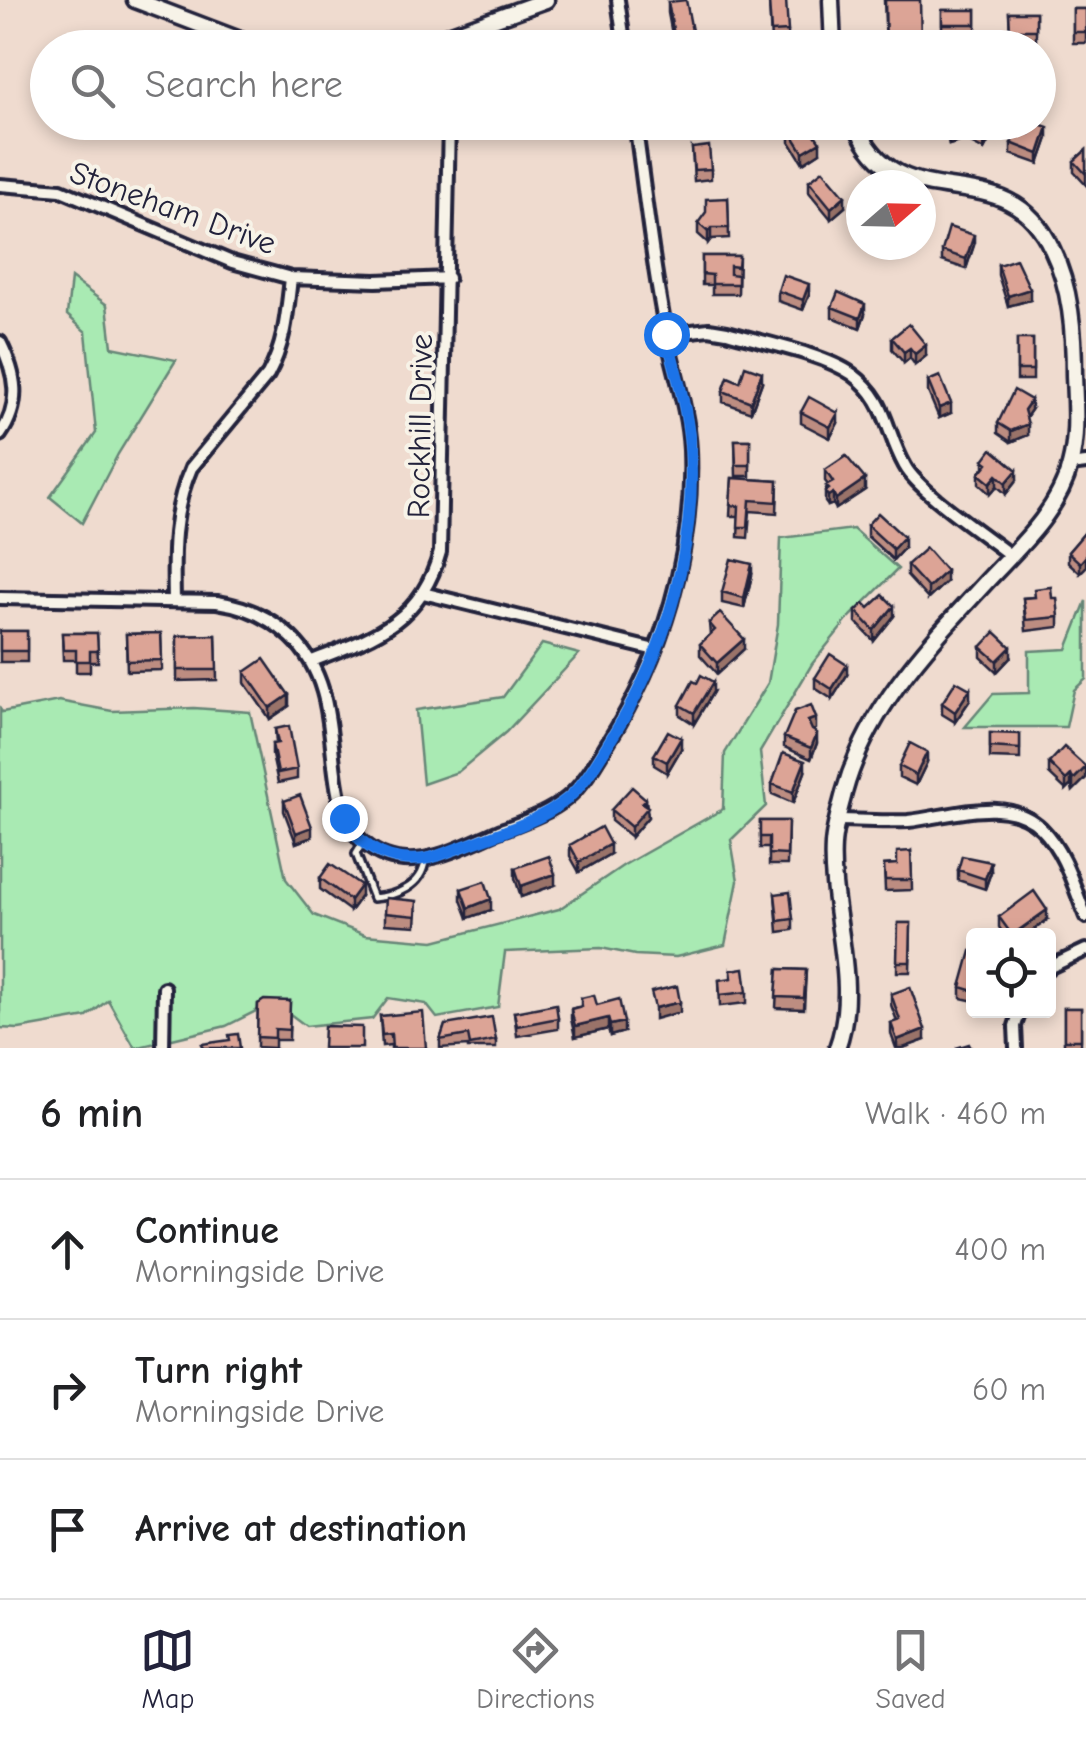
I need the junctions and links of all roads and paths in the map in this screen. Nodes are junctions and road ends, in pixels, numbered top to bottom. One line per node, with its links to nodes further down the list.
1 (135, 0): 5 (street)
2 (546, 0): 6 (street)
3 (618, 0): 7 (street)
4 (831, 0): 8 (street)
5 (214, 30)
6 (469, 30)
7 (622, 30)
8 (832, 30)
9 (450, 140): 14 (street, Rockhill Drive)
10 (639, 140): 15 (street)
11 (865, 140): 18 (street)
12 (0, 186): 13 (street, Stoneham Drive)
13 (291, 278): 14 (street, Stoneham Drive); 22 (street)
14 (448, 278): 20 (street, Rockhill Drive)
15 (666, 334): 19 (street); 23 (street)
16 (0, 342): 17 (street)
17 (0, 435)
18 (1078, 464): 19 (street)
19 (1011, 556): 25 (street)
20 (423, 593): 23 (street); 24 (street, Rockhill Drive)
21 (0, 598): 22 (street)
22 (174, 601): 24 (street)
23 (655, 650): 27 (street)
24 (312, 661): 26 (street)
25 (838, 820): 28 (street); 34 (street)
26 (363, 842): 27 (street); 27 (lane)
27 (425, 860)
28 (1086, 918)
29 (1086, 950): 30 (street)
30 (1056, 964)
31 (164, 988): 33 (street)
32 (1018, 1018): 35 (street)
33 (163, 1048)
34 (837, 1048)
35 (1016, 1048)

